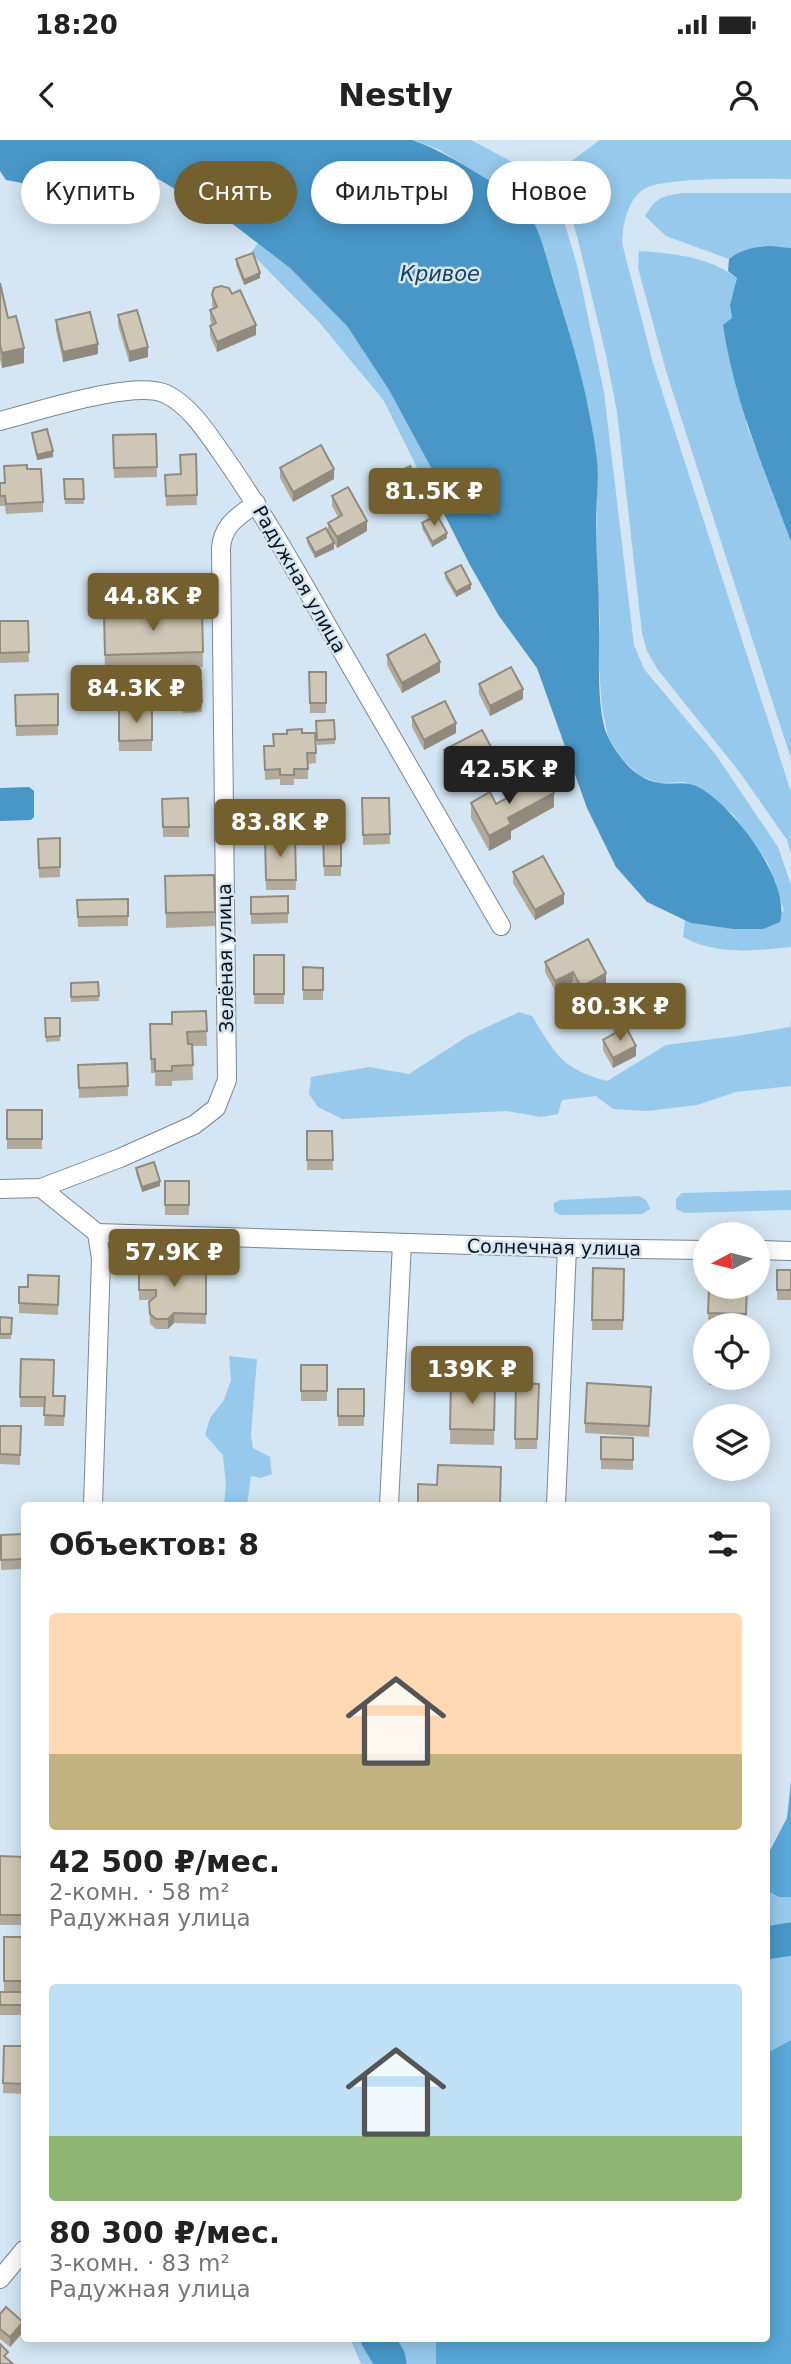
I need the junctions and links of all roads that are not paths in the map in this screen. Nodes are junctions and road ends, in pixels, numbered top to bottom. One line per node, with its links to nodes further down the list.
1 (0, 421): 2 (street, Радужная улица)
2 (256, 503): 3 (street, Радужная улица); 4 (street, Зелёная улица)
3 (501, 926)
4 (41, 1188): 5 (street, Зелёная улица); 6 (street)
5 (0, 1189)
6 (97, 1233): 7 (street, Солнечная улица); 12 (street)
7 (402, 1243): 8 (street, Солнечная улица); 13 (street)
8 (567, 1248): 9 (street, Солнечная улица); 14 (street)
9 (693, 1250)
10 (770, 1250): 11 (street)
11 (791, 1251)
12 (93, 1502)
13 (389, 1502)
14 (556, 1502)
15 (21, 2254): 16 (street)
16 (0, 2279)

